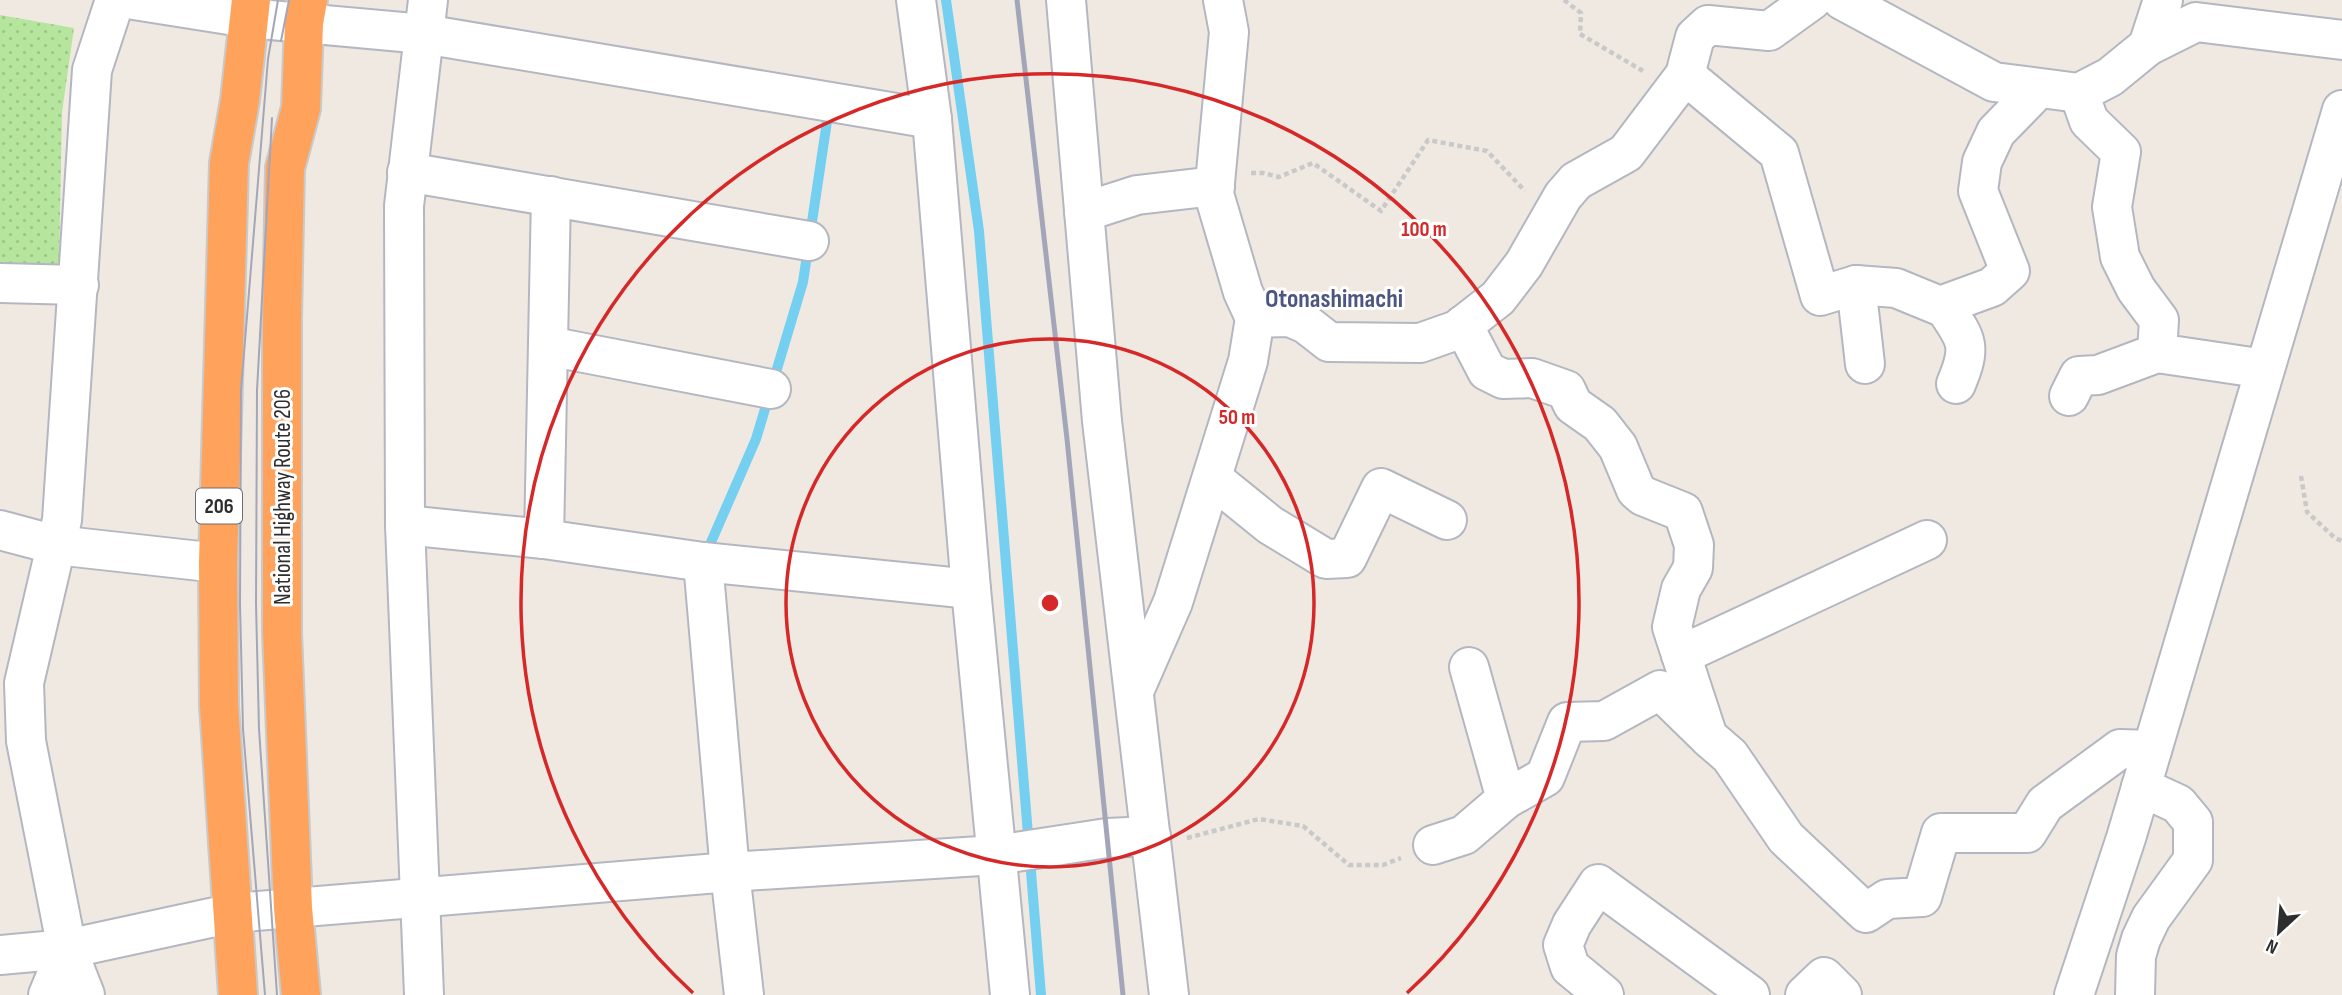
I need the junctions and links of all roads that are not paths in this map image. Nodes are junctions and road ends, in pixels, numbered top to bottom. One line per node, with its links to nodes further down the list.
1 (115, 0): 25 (street)
2 (134, 0): 9 (street)
3 (1066, 0): 22 (street)
4 (1223, 0): 20 (street)
5 (1812, 0): 14 (street)
6 (1842, 0): 15 (street)
7 (2163, 0): 13 (street)
8 (908, 1): 18 (street)
9 (250, 9): 10 (street); 45 (highway, 206)
10 (306, 12): 11 (street); 60 (highway, National Highway Route 206)
11 (426, 17): 18 (street); 19 (street)
12 (2342, 40): 13 (street)
13 (2148, 46): 16 (street)
14 (1679, 82): 26 (street); 29 (street)
15 (2038, 89): 16 (street); 27 (street)
16 (2079, 93): 31 (street)
17 (2342, 110): 33 (street)
18 (932, 119): 46 (street)
19 (407, 172): 21 (street); 39 (street)
20 (1215, 180): 22 (street); 28 (street)
21 (551, 196): 23 (street); 30 (street)
22 (1084, 212): 49 (street)
23 (809, 241)
24 (0, 283): 25 (street)
25 (79, 285): 43 (street)
26 (1856, 285): 27 (street); 32 (street)
27 (1943, 305): 34 (street)
28 (1255, 318): 29 (street); 37 (street)
29 (1463, 325): 47 (street)
30 (548, 346): 35 (street); 41 (street)
31 (2157, 353): 33 (street); 36 (street)
32 (1865, 364)
33 (2264, 369): 52 (street)
34 (1956, 384)
35 (771, 389)
36 (2069, 396)
37 (1212, 478): 38 (street); 49 (street)
38 (1447, 520)
39 (405, 526): 41 (street); 59 (street)
40 (0, 530): 43 (street)
41 (544, 539): 44 (street)
42 (1927, 540): 47 (street)
43 (56, 545): 45 (street); 51 (street)
44 (703, 562): 46 (street); 58 (street)
45 (218, 563): 61 (highway, 206)
46 (971, 589): 57 (street)
47 (1681, 655): 50 (street)
48 (1469, 667): 54 (street)
49 (1134, 692): 55 (street)
50 (1708, 737): 52 (street); 54 (street)
51 (13, 738): 62 (street)
52 (2152, 750): 53 (street)
53 (2141, 787): 76 (street); 77 (street)
54 (1506, 799): 56 (street)
55 (1151, 841): 57 (street); 71 (street)
56 (1433, 845)
57 (996, 855): 58 (street); 70 (street)
58 (730, 872): 59 (street); 69 (street)
59 (419, 896): 60 (street); 68 (street)
60 (293, 908): 61 (street); 67 (highway, National Highway Route 206)
61 (233, 913): 62 (street); 66 (highway, 206)
62 (67, 949): 63 (street); 64 (street); 65 (street)
63 (0, 955)
64 (48, 995)
65 (85, 995)
66 (238, 995)
67 (301, 995)
68 (424, 995)
69 (744, 995)
70 (1010, 995)
71 (1169, 995)
72 (1604, 995): 73 (street)
73 (1750, 995)
74 (1805, 995): 75 (street)
75 (1842, 995)
76 (2074, 995)
77 (2136, 995)

